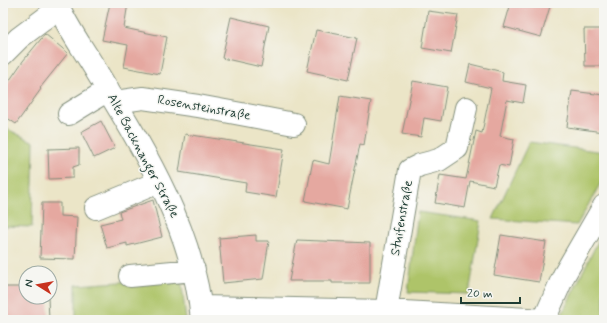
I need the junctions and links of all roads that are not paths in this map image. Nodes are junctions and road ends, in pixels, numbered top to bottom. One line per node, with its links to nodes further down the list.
1 (58, 6): 2 (street); 3 (street, Alte Backnanger Straße)
2 (3, 54)
3 (112, 96): 5 (street); 6 (street, Rosensteinstraße); 7 (street, Alte Backnanger Straße)
4 (466, 108): 12 (street, Stuifenstraße)
5 (69, 114)
6 (294, 124)
7 (159, 182): 9 (street); 10 (street, Alte Backnanger Straße)
8 (604, 206): 14 (street)
9 (96, 208)
10 (194, 270): 11 (street); 13 (street, Alte Backnanger Straße)
11 (130, 276)
12 (386, 312): 13 (street); 14 (street)
13 (202, 314)
14 (545, 320)

